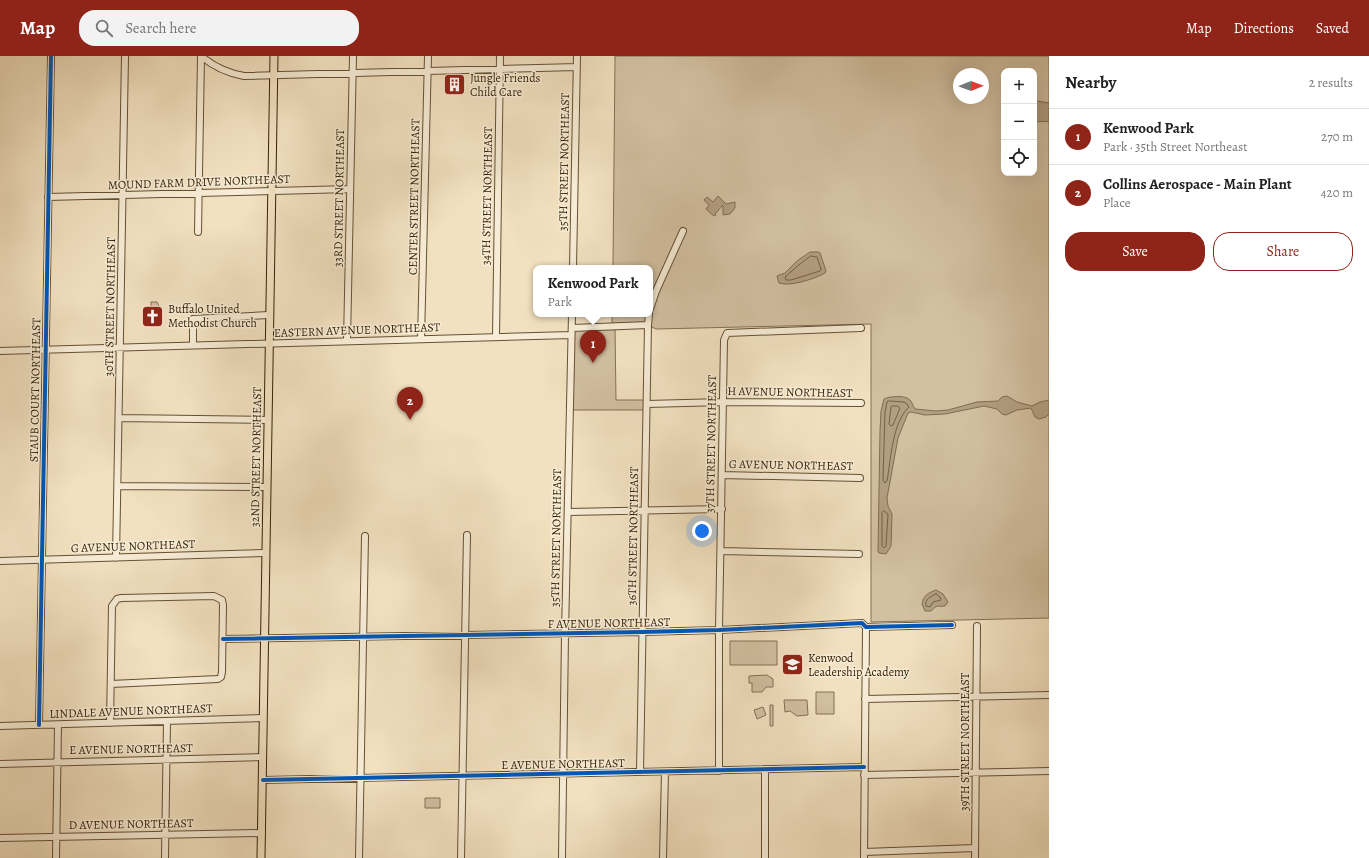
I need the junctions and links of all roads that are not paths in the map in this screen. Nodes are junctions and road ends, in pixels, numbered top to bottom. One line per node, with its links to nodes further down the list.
1 (51, 56): 18 (street, STAUB COURT NORTHEAST)
2 (125, 56): 17 (street, 30TH STREET NORTHEAST)
3 (201, 56): 13 (street); 16 (street)
4 (274, 56): 13 (main road, 32ND STREET NORTHEAST)
5 (353, 56): 12 (street, 33RD STREET NORTHEAST)
6 (428, 56): 11 (street, CENTER STREET NORTHEAST)
7 (500, 56): 10 (street, 34TH STREET NORTHEAST)
8 (577, 56): 9 (street, 35TH STREET NORTHEAST)
9 (577, 67): 10 (street); 21 (street, 35TH STREET NORTHEAST)
10 (500, 69): 11 (street); 30 (street, 34TH STREET NORTHEAST)
11 (427, 70): 12 (street); 31 (street, CENTER STREET NORTHEAST)
12 (353, 73): 13 (street); 14 (street, 33RD STREET NORTHEAST)
13 (274, 74): 15 (main road, 32ND STREET NORTHEAST)
14 (350, 189): 15 (street, MOUND FARM DRIVE NORTHEAST); 32 (street, 33RD STREET NORTHEAST)
15 (271, 191): 16 (street, MOUND FARM DRIVE NORTHEAST); 23 (main road, 32ND STREET NORTHEAST)
16 (198, 192): 17 (street, MOUND FARM DRIVE NORTHEAST); 20 (street)
17 (122, 195): 18 (street, MOUND FARM DRIVE NORTHEAST); 35 (street, 30TH STREET NORTHEAST)
18 (48, 197): 36 (street, STAUB COURT NORTHEAST)
19 (683, 231): 22 (street)
20 (198, 232)
21 (573, 265)
22 (653, 300)
23 (269, 315): 33 (main road, 32ND STREET NORTHEAST); 34 (street)
24 (572, 317): 27 (street, 35TH STREET NORTHEAST)
25 (649, 317): 26 (street, 36TH STREET NORTHEAST)
26 (648, 325): 27 (street); 40 (street, 36TH STREET NORTHEAST)
27 (572, 328): 29 (street, 35TH STREET NORTHEAST)
28 (861, 328): 38 (street, 37TH STREET NORTHEAST)
29 (572, 335): 30 (street, EASTERN AVENUE NORTHEAST); 49 (street, 35TH STREET NORTHEAST)
30 (496, 337): 31 (street, EASTERN AVENUE NORTHEAST)
31 (421, 339): 32 (street, EASTERN AVENUE NORTHEAST)
32 (348, 341): 33 (street, EASTERN AVENUE NORTHEAST)
33 (269, 343): 34 (street, EASTERN AVENUE NORTHEAST); 42 (main road, 32ND STREET NORTHEAST)
34 (193, 345): 35 (street, EASTERN AVENUE NORTHEAST)
35 (120, 347): 36 (street, EASTERN AVENUE NORTHEAST); 41 (street, 30TH STREET NORTHEAST)
36 (46, 349): 37 (street, EASTERN AVENUE NORTHEAST); 57 (street, STAUB COURT NORTHEAST)
37 (0, 351)
38 (723, 402): 39 (street, H AVENUE NORTHEAST); 40 (street, H AVENUE NORTHEAST); 43 (street, 37TH STREET NORTHEAST)
39 (861, 403)
40 (647, 404): 48 (street, 36TH STREET NORTHEAST)
41 (119, 418): 42 (street); 45 (street, 30TH STREET NORTHEAST)
42 (268, 420): 46 (main road, 32ND STREET NORTHEAST)
43 (722, 475): 44 (street, G AVENUE NORTHEAST); 47 (street, 37TH STREET NORTHEAST)
44 (860, 478)
45 (118, 486): 46 (street); 55 (street, 30TH STREET NORTHEAST)
46 (267, 488): 53 (main road, 32ND STREET NORTHEAST)
47 (722, 509): 48 (street); 52 (street, 37TH STREET NORTHEAST)
48 (645, 510): 49 (street); 62 (street, 36TH STREET NORTHEAST)
49 (568, 512): 63 (street, 35TH STREET NORTHEAST)
50 (467, 535): 64 (street)
51 (365, 536): 65 (street)
52 (721, 551): 54 (street); 61 (street, 37TH STREET NORTHEAST)
53 (266, 553): 55 (street, G AVENUE NORTHEAST); 67 (main road, 32ND STREET NORTHEAST)
54 (859, 554)
55 (116, 558): 57 (street, G AVENUE NORTHEAST)
56 (0, 561): 57 (street, G AVENUE NORTHEAST)
57 (42, 561): 76 (street, STAUB COURT NORTHEAST)
58 (952, 625): 60 (street, F AVENUE NORTHEAST)
59 (977, 626): 70 (street, 39TH STREET NORTHEAST)
60 (866, 627): 61 (street, F AVENUE NORTHEAST); 71 (street)
61 (719, 630): 62 (street, F AVENUE NORTHEAST); 84 (street, 37TH STREET NORTHEAST)
62 (642, 632): 63 (street, F AVENUE NORTHEAST); 86 (street, 36TH STREET NORTHEAST)
63 (565, 634): 64 (street, F AVENUE NORTHEAST); 89 (street, 35TH STREET NORTHEAST)
64 (465, 636): 65 (street, F AVENUE NORTHEAST); 91 (street)
65 (363, 638): 67 (street, F AVENUE NORTHEAST); 92 (street)
66 (223, 639): 67 (street, F AVENUE NORTHEAST); 68 (street); 68 (street)
67 (265, 639): 72 (main road, 32ND STREET NORTHEAST)
68 (111, 684): 74 (street)
69 (1049, 695): 70 (street)
70 (976, 697): 71 (street); 88 (street, 39TH STREET NORTHEAST)
71 (865, 699): 82 (street)
72 (263, 718): 73 (street, LINDALE AVENUE NORTHEAST); 78 (main road, 32ND STREET NORTHEAST)
73 (167, 721): 74 (street, LINDALE AVENUE NORTHEAST); 79 (street)
74 (110, 723): 75 (street, LINDALE AVENUE NORTHEAST)
75 (58, 724): 76 (street, LINDALE AVENUE NORTHEAST); 80 (street)
76 (39, 725): 77 (street, LINDALE AVENUE NORTHEAST)
77 (0, 726)
78 (263, 757): 79 (street, E AVENUE NORTHEAST); 93 (main road, 32ND STREET NORTHEAST)
79 (166, 760): 80 (street, E AVENUE NORTHEAST); 95 (street)
80 (58, 762): 81 (street, E AVENUE NORTHEAST); 96 (street)
81 (0, 764)
82 (864, 767): 83 (street, E AVENUE NORTHEAST); 90 (street)
83 (765, 769): 84 (street, E AVENUE NORTHEAST); 107 (street)
84 (719, 771): 87 (street, E AVENUE NORTHEAST)
85 (1049, 771): 88 (street)
86 (640, 772): 87 (street, E AVENUE NORTHEAST); 89 (street, E AVENUE NORTHEAST)
87 (664, 772): 106 (street)
88 (976, 773): 90 (street); 98 (street, 39TH STREET NORTHEAST)
89 (563, 774): 91 (street, E AVENUE NORTHEAST); 105 (street, 35TH STREET NORTHEAST)
90 (864, 775): 99 (street)
91 (463, 776): 92 (street, E AVENUE NORTHEAST); 104 (street)
92 (360, 778): 93 (street, E AVENUE NORTHEAST); 103 (street)
93 (262, 780): 94 (main road, 32ND STREET NORTHEAST)
94 (262, 833): 95 (street, D AVENUE NORTHEAST); 102 (main road, 32ND STREET NORTHEAST)
95 (166, 835): 96 (street, D AVENUE NORTHEAST); 101 (street)
96 (56, 837): 97 (street, D AVENUE NORTHEAST); 100 (street)
97 (0, 838)
98 (975, 848): 99 (street); 108 (street, 39TH STREET NORTHEAST)
99 (864, 855)
100 (56, 858)
101 (165, 858)
102 (261, 858)
103 (359, 858)
104 (461, 858)
105 (562, 858)
106 (663, 858)
107 (764, 858)
108 (975, 858)

